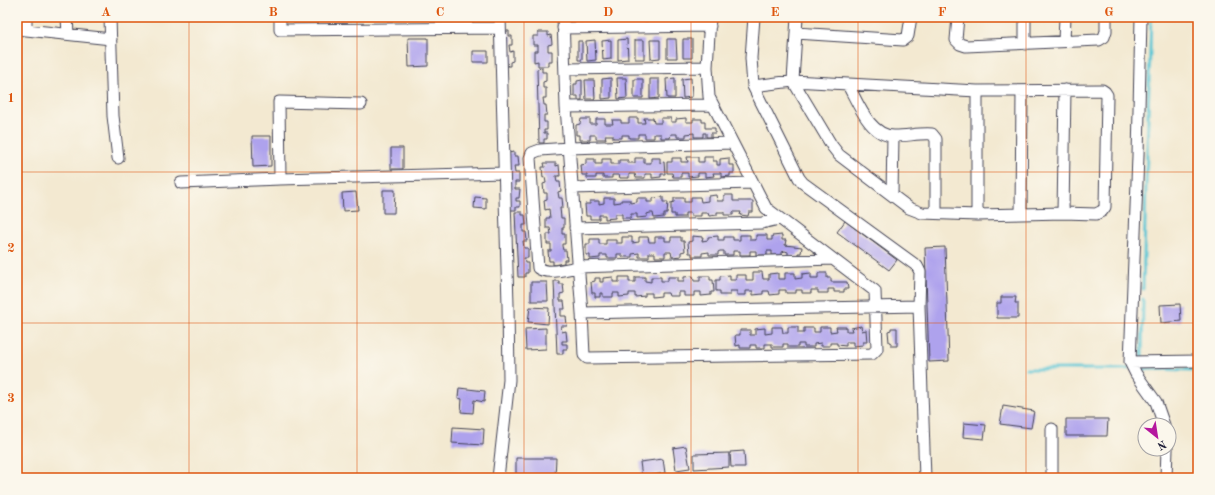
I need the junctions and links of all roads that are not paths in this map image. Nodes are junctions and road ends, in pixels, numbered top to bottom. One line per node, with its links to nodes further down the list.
1 (26, 17): 16 (street)
2 (67, 17): 18 (street)
3 (110, 17): 19 (street)
4 (280, 17): 13 (street)
5 (754, 17): 26 (street)
6 (797, 17): 17 (street)
7 (911, 17): 17 (street)
8 (958, 17): 21 (street)
9 (1025, 17): 21 (street)
10 (1065, 17): 20 (street)
11 (1106, 17): 20 (street)
12 (1141, 17): 55 (street)
13 (500, 22): 37 (street)
14 (710, 22): 15 (street); 22 (street)
15 (563, 23): 23 (street)
16 (21, 29): 18 (street)
17 (796, 33): 24 (street)
18 (68, 34): 19 (street)
19 (111, 39): 36 (street)
20 (1064, 41): 21 (street)
21 (1026, 44)
22 (707, 67): 23 (street); 31 (street)
23 (565, 69): 32 (street)
24 (793, 81): 25 (street); 26 (street); 42 (street)
25 (848, 85): 28 (street); 33 (street)
26 (753, 86): 51 (street)
27 (1065, 90): 29 (street); 44 (street); 44 (street)
28 (977, 91): 29 (street); 46 (street)
29 (1022, 91): 45 (street)
30 (361, 104): 38 (street)
31 (713, 106): 32 (street); 34 (street)
32 (566, 107): 35 (street)
33 (893, 136): 42 (street); 43 (street)
34 (732, 143): 35 (street); 40 (street)
35 (569, 148): 41 (street); 50 (street)
36 (118, 158)
37 (504, 173): 38 (street); 59 (street)
38 (280, 179): 39 (street)
39 (181, 183)
40 (753, 183): 41 (street); 47 (street)
41 (572, 188): 48 (street)
42 (892, 195): 43 (street)
43 (936, 212): 46 (street)
44 (1063, 213): 45 (street)
45 (1021, 214): 46 (street)
46 (977, 215)
47 (779, 218): 48 (street); 49 (street)
48 (575, 228): 50 (street)
49 (833, 259): 50 (street); 52 (street)
50 (578, 267): 53 (street)
51 (919, 306): 52 (street); 60 (street)
52 (875, 307): 53 (street); 53 (street)
53 (582, 313)
54 (1198, 361): 55 (street)
55 (1130, 362): 56 (street)
56 (1161, 417)
57 (1052, 429): 61 (street)
58 (1167, 457): 62 (street)
59 (498, 478)
60 (925, 478)
61 (1052, 478)
62 (1166, 478)

